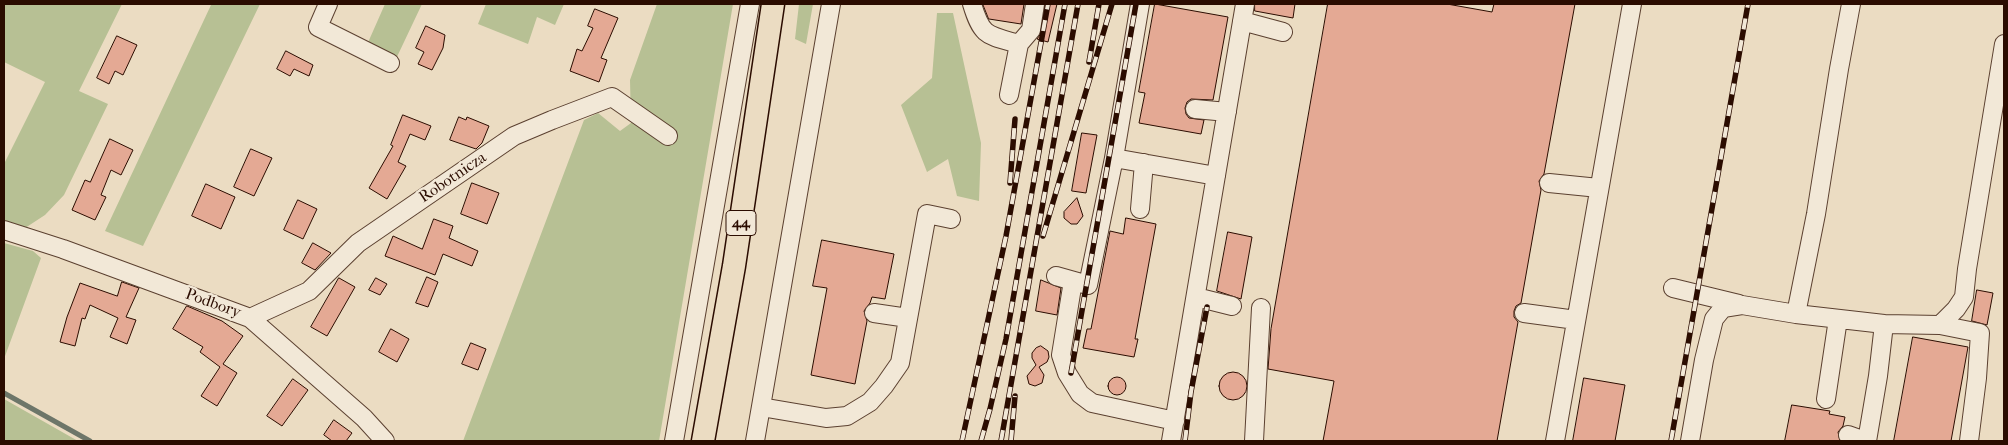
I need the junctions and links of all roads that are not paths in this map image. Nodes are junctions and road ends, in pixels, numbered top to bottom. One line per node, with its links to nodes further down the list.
1 (328, 4): 15 (street)
2 (750, 4): 49 (street)
3 (773, 4): 50 (main road, 44)
4 (831, 4): 45 (street)
5 (972, 4): 13 (street)
6 (1035, 4): 13 (street)
7 (1140, 4): 20 (street)
8 (1245, 4): 11 (street)
9 (1632, 4): 24 (street)
10 (1851, 4): 37 (street)
11 (1242, 21): 12 (street); 18 (street)
12 (1283, 32)
13 (1019, 44): 16 (street)
14 (2004, 44): 43 (street)
15 (390, 63)
16 (1009, 96)
17 (1195, 109): 18 (street)
18 (1227, 112): 22 (street)
19 (668, 136): 38 (street, Robotnicza)
20 (1114, 158): 21 (street); 29 (street)
21 (1144, 163): 22 (street); 25 (street)
22 (1216, 176): 31 (street)
23 (1549, 183): 24 (street)
24 (1599, 188): 41 (street)
25 (1140, 209)
26 (951, 219): 39 (street)
27 (4, 230): 38 (street, Podbory)
28 (1056, 276): 29 (street)
29 (1073, 281): 46 (street)
30 (1673, 288): 32 (street)
31 (1196, 297): 33 (street); 46 (street)
32 (1742, 304): 37 (street); 55 (street)
33 (1232, 306)
34 (1261, 308): 53 (street)
35 (874, 313): 39 (street)
36 (1524, 313): 41 (street)
37 (1796, 314): 40 (street)
38 (250, 318): 48 (street, Podbory)
39 (908, 318): 45 (street)
40 (1838, 319): 42 (street); 44 (street)
41 (1576, 320): 54 (street)
42 (1884, 324): 43 (street); 56 (street)
43 (1940, 325): 57 (street)
44 (1826, 399)
45 (761, 407): 51 (street)
46 (1175, 421): 52 (street)
47 (1848, 435): 56 (street)
48 (385, 441)
49 (674, 441)
50 (703, 441)
51 (755, 441)
52 (1171, 441)
53 (1254, 441)
54 (1554, 441)
55 (1690, 441)
56 (1866, 441)
57 (1969, 441)

